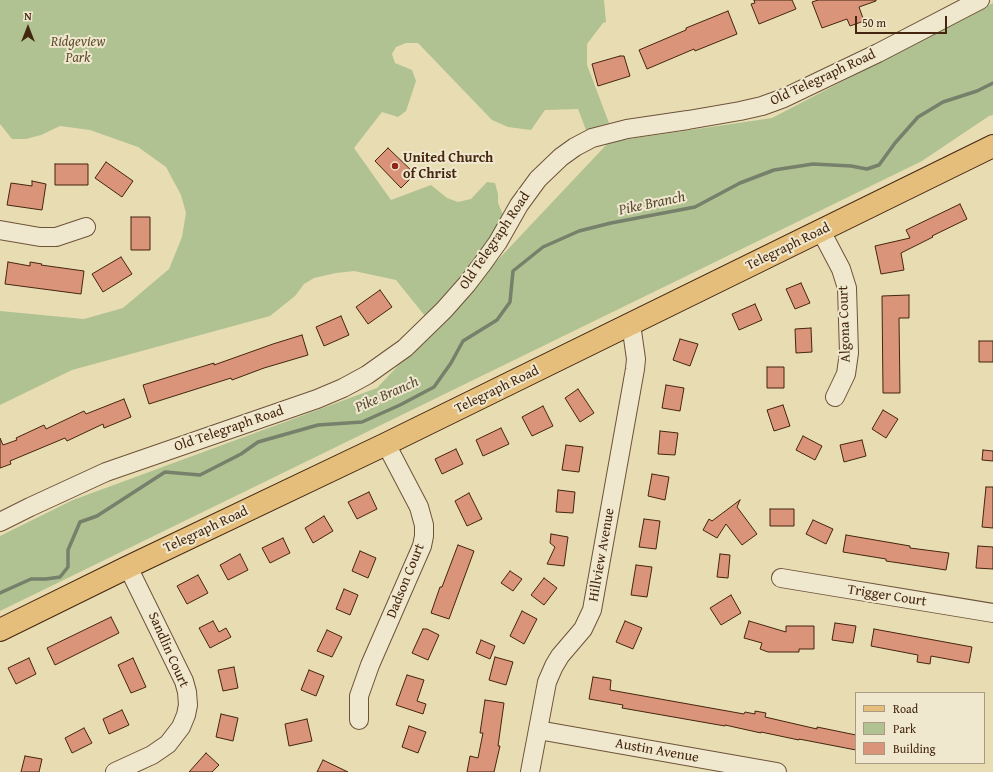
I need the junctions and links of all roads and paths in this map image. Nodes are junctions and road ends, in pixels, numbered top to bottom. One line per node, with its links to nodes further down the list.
1 (980, 0): 9 (street, Old Telegraph Road)
2 (993, 146): 5 (main road, Telegraph Road)
3 (86, 227): 4 (street)
4 (0, 230)
5 (821, 231): 6 (main road, Telegraph Road); 7 (street, Algona Court)
6 (631, 324): 8 (main road, Telegraph Road); 15 (street, Hillview Avenue)
7 (835, 397)
8 (386, 444): 10 (main road, Telegraph Road); 14 (street, Dadson Court)
9 (0, 522)
10 (128, 567): 13 (main road, Telegraph Road); 16 (street, Sandlin Court)
11 (781, 578): 12 (street, Trigger Court)
12 (993, 613)
13 (0, 630)
14 (359, 720)
15 (538, 730): 17 (street, Hillview Avenue); 18 (street, Austin Avenue)
16 (115, 772)
17 (530, 772)
18 (777, 772)

